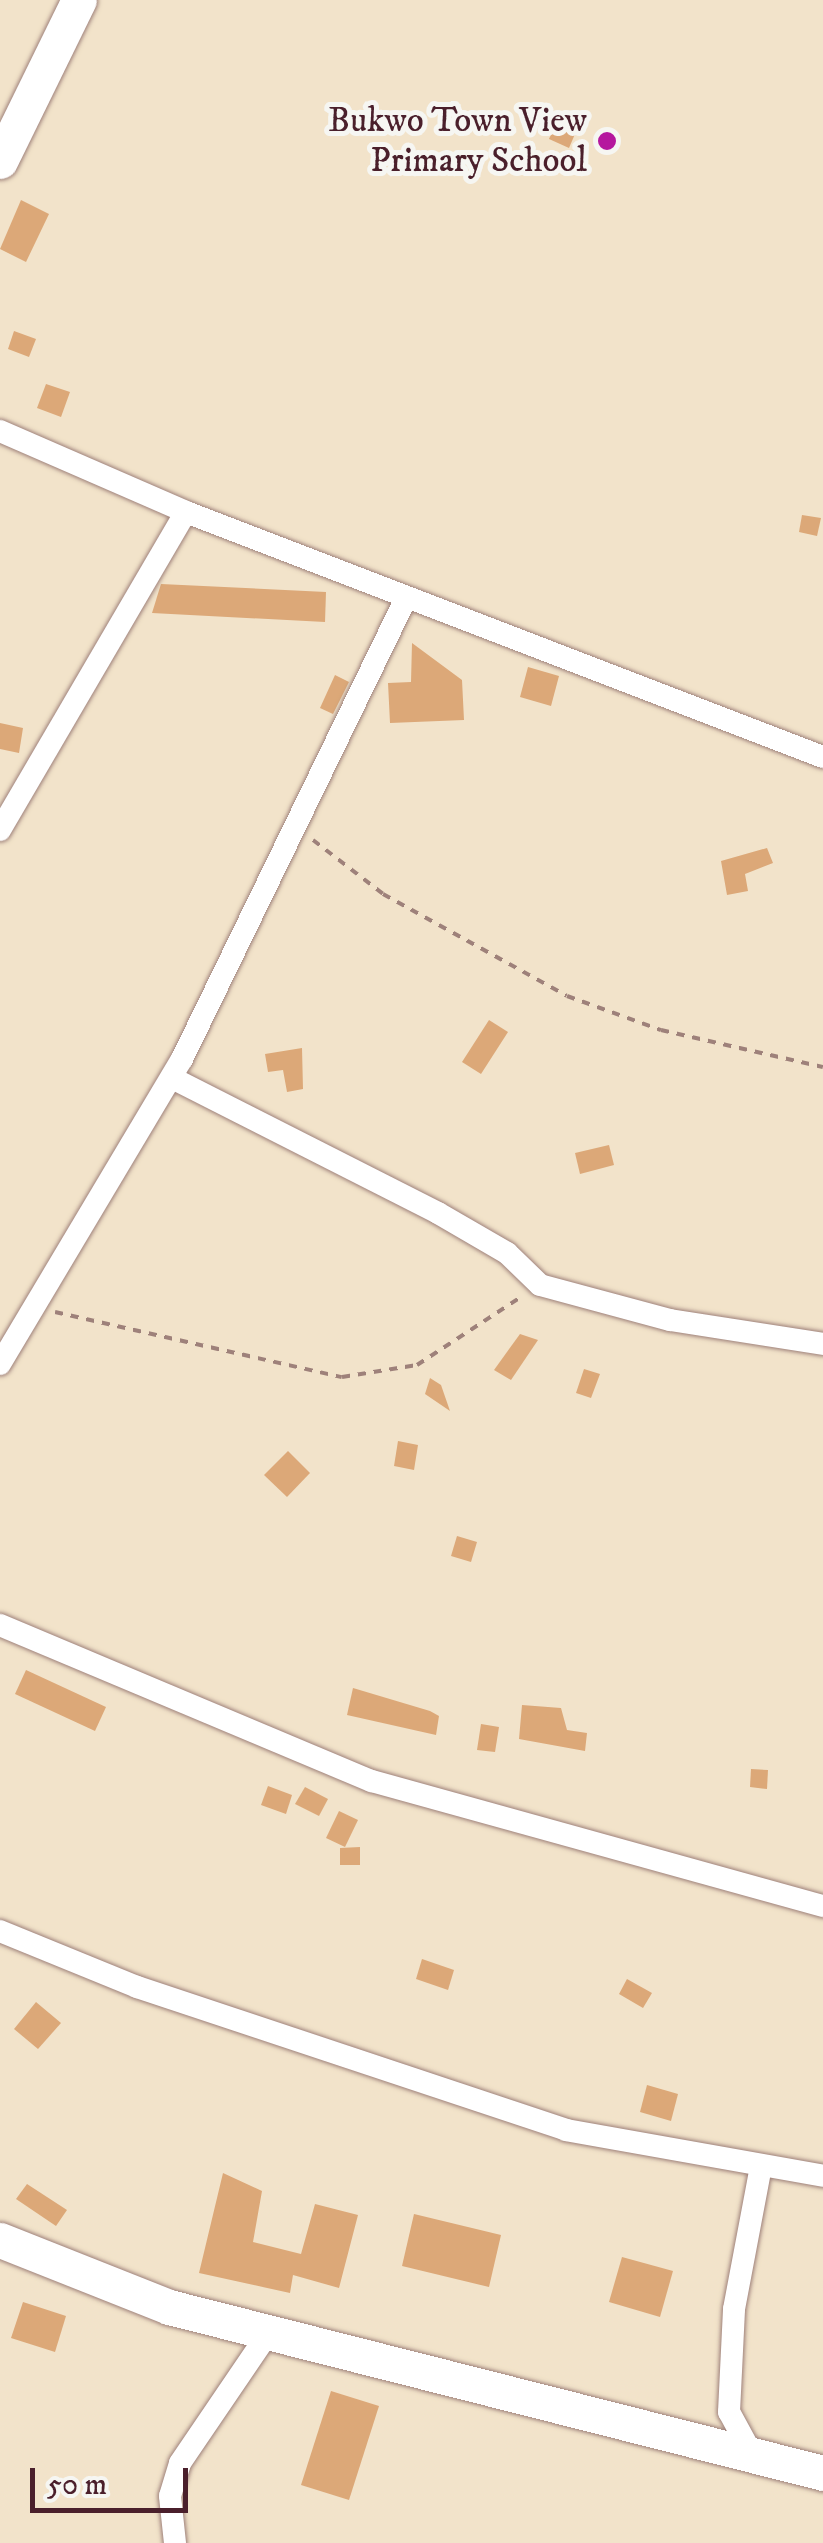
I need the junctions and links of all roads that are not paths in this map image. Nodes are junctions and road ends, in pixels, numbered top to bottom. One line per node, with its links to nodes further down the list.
1 (79, 0): 2 (main road)
2 (0, 161)
3 (0, 431): 4 (street)
4 (186, 512): 5 (street); 7 (street)
5 (406, 598): 6 (street); 8 (street)
6 (823, 757)
7 (0, 830)
8 (172, 1078): 9 (street); 10 (street)
9 (823, 1344)
10 (0, 1364)
11 (0, 1625): 12 (street)
12 (823, 1906)
13 (0, 1931): 14 (street)
14 (761, 2166): 15 (street); 18 (street)
15 (823, 2176)
16 (0, 2240): 17 (main road)
17 (271, 2328): 18 (main road); 20 (street)
18 (753, 2456): 19 (main road)
19 (823, 2472)
20 (176, 2543)

